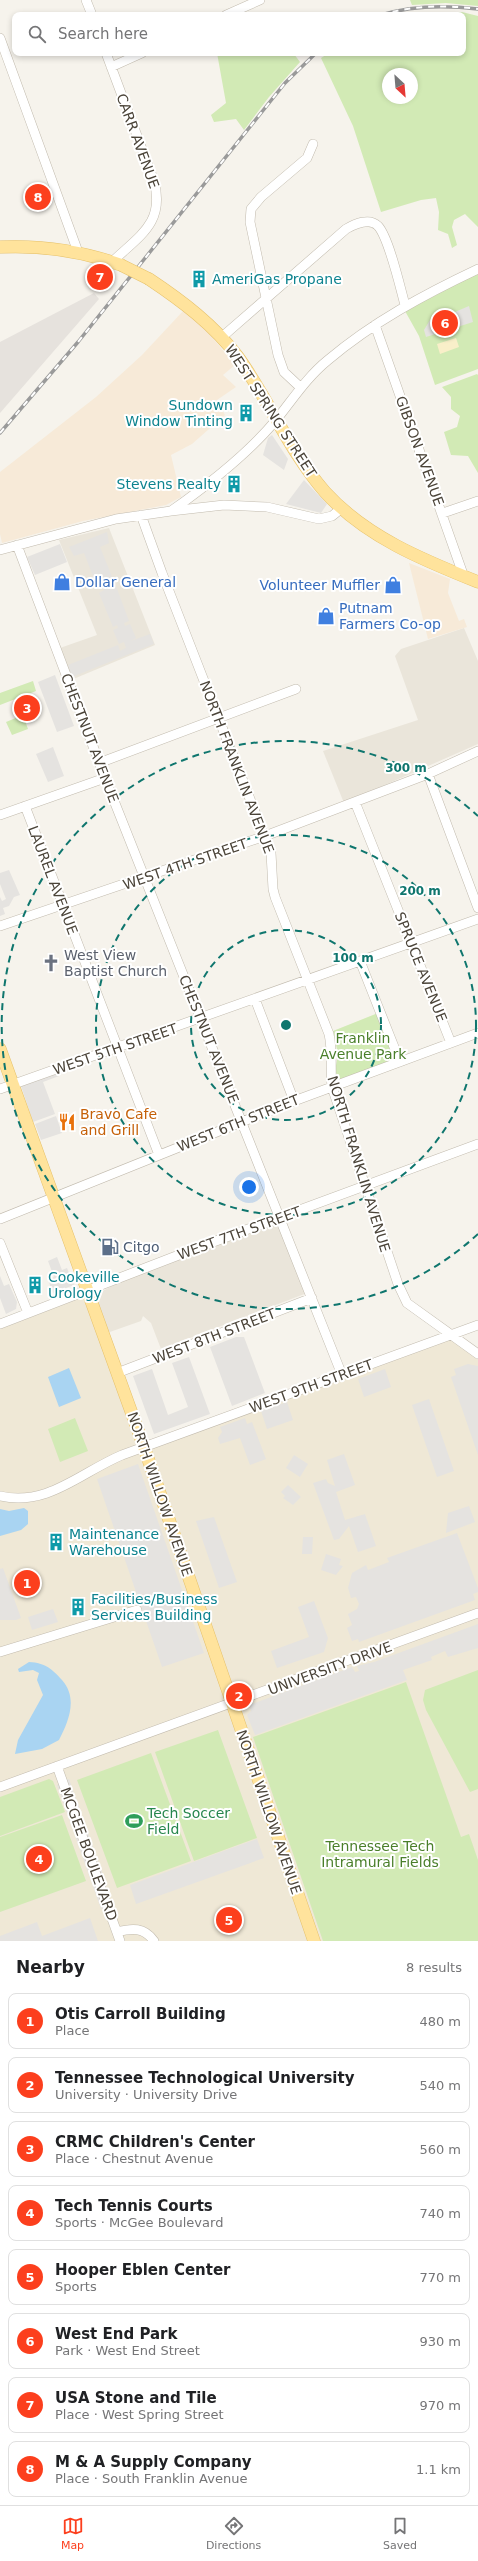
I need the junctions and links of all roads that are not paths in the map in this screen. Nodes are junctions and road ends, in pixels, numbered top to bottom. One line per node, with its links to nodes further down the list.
1 (86, 0): 3 (street)
2 (260, 0): 4 (street)
3 (91, 12)
4 (233, 12)
5 (0, 38): 11 (street)
6 (107, 56): 8 (street, CARR AVENUE)
7 (135, 56): 8 (street)
8 (111, 67): 12 (street, CARR AVENUE)
9 (313, 144): 14 (street)
10 (0, 247): 11 (main road, WEST SPRING STREET)
11 (78, 252): 12 (main road, WEST SPRING STREET)
12 (117, 263): 17 (main road, WEST SPRING STREET, bridge)
13 (477, 271): 15 (street)
14 (266, 298): 15 (street); 17 (street); 18 (street)
15 (405, 305): 16 (street)
16 (375, 325): 18 (street); 23 (street, GIBSON AVENUE)
17 (222, 337): 19 (main road, WEST SPRING STREET)
18 (300, 388): 19 (street)
19 (276, 421): 21 (main road, WEST SPRING STREET); 22 (street)
20 (478, 501): 23 (street)
21 (342, 508): 22 (street); 27 (main road, WEST SPRING STREET)
22 (170, 511): 24 (street)
23 (443, 513): 27 (street, GIBSON AVENUE)
24 (141, 515): 25 (street); 30 (street, NORTH FRANKLIN AVENUE)
25 (17, 545): 26 (street); 32 (street, CHESTNUT AVENUE)
26 (0, 550)
27 (464, 577): 28 (main road, WEST SPRING STREET)
28 (478, 582)
29 (296, 689): 30 (street)
30 (218, 718): 32 (street); 38 (street, NORTH FRANKLIN AVENUE)
31 (478, 751): 33 (street, WEST 4TH STREET)
32 (99, 763): 34 (street, CHESTNUT AVENUE)
33 (428, 774): 35 (street, WEST 4TH STREET); 40 (street)
34 (105, 778): 36 (street); 39 (street, CHESTNUT AVENUE)
35 (355, 802): 38 (street, WEST 4TH STREET); 45 (street, SPRUCE AVENUE)
36 (25, 806): 37 (street); 41 (street, LAUREL AVENUE)
37 (0, 815)
38 (265, 836): 39 (street, WEST 4TH STREET); 47 (street, NORTH FRANKLIN AVENUE)
39 (145, 878): 41 (street, WEST 4TH STREET); 49 (street, CHESTNUT AVENUE)
40 (475, 892): 42 (street)
41 (64, 906): 44 (street, WEST 4TH STREET); 52 (street, LAUREL AVENUE)
42 (478, 908)
43 (478, 919): 45 (street, WEST 5TH STREET)
44 (0, 926)
45 (411, 942): 46 (street, WEST 5TH STREET); 51 (street, SPRUCE AVENUE)
46 (360, 961): 47 (street, WEST 5TH STREET); 54 (street)
47 (306, 980): 48 (street, WEST 5TH STREET); 56 (street, NORTH FRANKLIN AVENUE)
48 (255, 999): 49 (street, WEST 5TH STREET); 58 (street)
49 (201, 1019): 52 (street, WEST 5TH STREET); 59 (street, CHESTNUT AVENUE)
50 (478, 1033): 51 (street, WEST 6TH STREET)
51 (451, 1043): 54 (street, WEST 6TH STREET)
52 (117, 1048): 55 (street, WEST 5TH STREET); 61 (street, LAUREL AVENUE)
53 (0, 1049): 55 (main road, NORTH WILLOW AVENUE)
54 (400, 1062): 56 (street, WEST 6TH STREET)
55 (12, 1084): 57 (street, WEST 5TH STREET); 63 (main road, NORTH WILLOW AVENUE)
56 (332, 1088): 58 (street, WEST 6TH STREET); 62 (street, NORTH FRANKLIN AVENUE)
57 (0, 1089)
58 (294, 1101): 59 (street, WEST 6TH STREET)
59 (242, 1122): 61 (street, WEST 6TH STREET); 64 (street, CHESTNUT AVENUE)
60 (478, 1144): 62 (street, WEST 7TH STREET)
61 (159, 1155): 63 (street, WEST 6TH STREET)
62 (364, 1187): 64 (street, WEST 7TH STREET); 72 (street, NORTH FRANKLIN AVENUE)
63 (52, 1197): 65 (street, WEST 6TH STREET); 67 (main road, NORTH WILLOW AVENUE)
64 (280, 1218): 67 (street, WEST 7TH STREET); 68 (street, CHESTNUT AVENUE)
65 (0, 1219)
66 (0, 1243): 69 (street)
67 (86, 1292): 69 (street, WEST 7TH STREET); 74 (main road, NORTH WILLOW AVENUE)
68 (312, 1298): 74 (street, WEST 8TH STREET); 75 (street, CHESTNUT AVENUE)
69 (28, 1313): 70 (street, WEST 7TH STREET)
70 (0, 1324)
71 (478, 1325): 72 (street, WEST 9TH STREET)
72 (451, 1335): 73 (street, NORTH FRANKLIN AVENUE); 75 (street, WEST 9TH STREET)
73 (478, 1354)
74 (117, 1374): 76 (main road, NORTH WILLOW AVENUE)
75 (342, 1375): 76 (street, WEST 9TH STREET)
76 (144, 1447): 77 (street, WEST 9TH STREET); 81 (main road, NORTH WILLOW AVENUE)
77 (0, 1496)
78 (137, 1610): 80 (street)
79 (478, 1613): 81 (street, UNIVERSITY DRIVE)
80 (0, 1652)
81 (232, 1704): 82 (street, UNIVERSITY DRIVE); 86 (main road, NORTH WILLOW AVENUE)
82 (57, 1766): 83 (street, UNIVERSITY DRIVE); 84 (street, MCGEE BOULEVARD)
83 (0, 1787)
84 (119, 1937): 85 (street)
85 (154, 1941)
86 (314, 1941)

